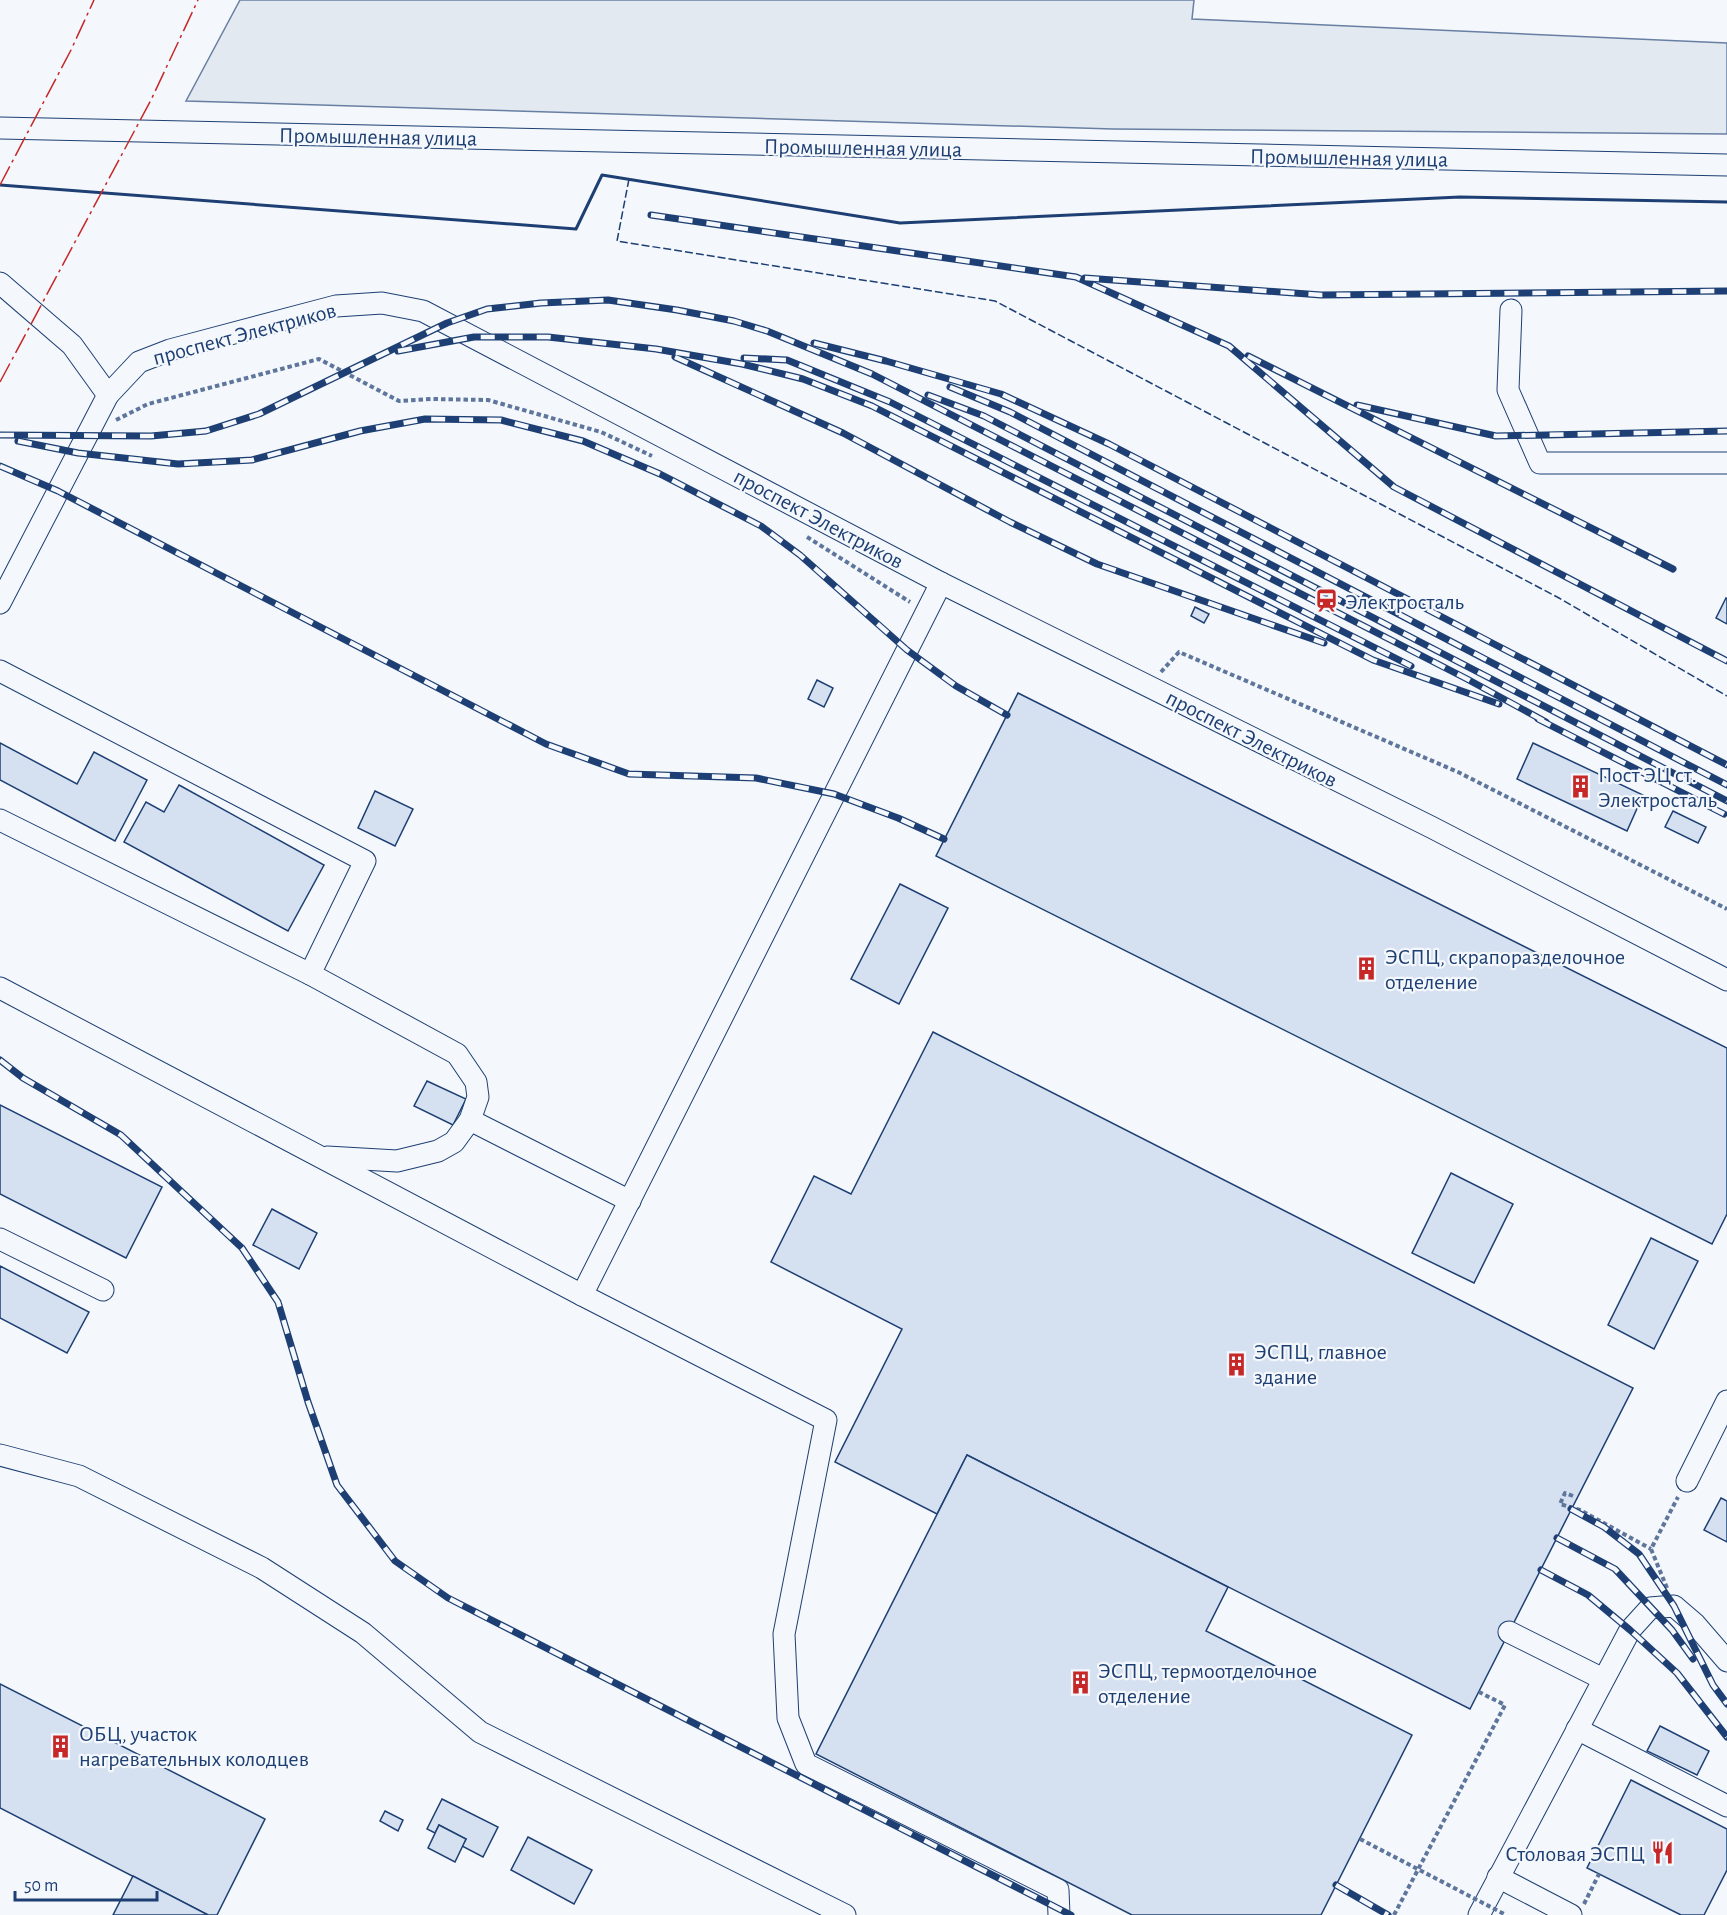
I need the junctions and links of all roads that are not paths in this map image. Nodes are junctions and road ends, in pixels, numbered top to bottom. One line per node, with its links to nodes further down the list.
1 (0, 128): 2 (street, Промышленная улица)
2 (1727, 165)
3 (0, 284): 5 (street)
4 (1511, 310): 6 (street)
5 (108, 395): 7 (street, проспект Электриков); 8 (street, проспект Электриков)
6 (1727, 463)
7 (941, 583): 12 (street, проспект Электриков); 16 (street)
8 (0, 603)
9 (0, 671): 11 (street)
10 (0, 819): 11 (street)
11 (310, 974): 14 (street)
12 (1727, 980)
13 (0, 988): 15 (street)
14 (470, 1120): 15 (street); 16 (street)
15 (321, 1157): 19 (street)
16 (630, 1201): 19 (street)
17 (0, 1239): 18 (street)
18 (103, 1290)
19 (582, 1295): 31 (street)
20 (1727, 1401): 22 (street)
21 (0, 1455): 30 (street)
22 (1687, 1481)
23 (1509, 1632): 25 (street)
24 (1727, 1661): 25 (street)
25 (1603, 1679): 26 (street)
26 (1577, 1729): 27 (street); 28 (street)
27 (1727, 1806)
28 (1498, 1877): 29 (street); 32 (street)
29 (1577, 1910)
30 (845, 1915)
31 (1059, 1915)
32 (1479, 1915)

